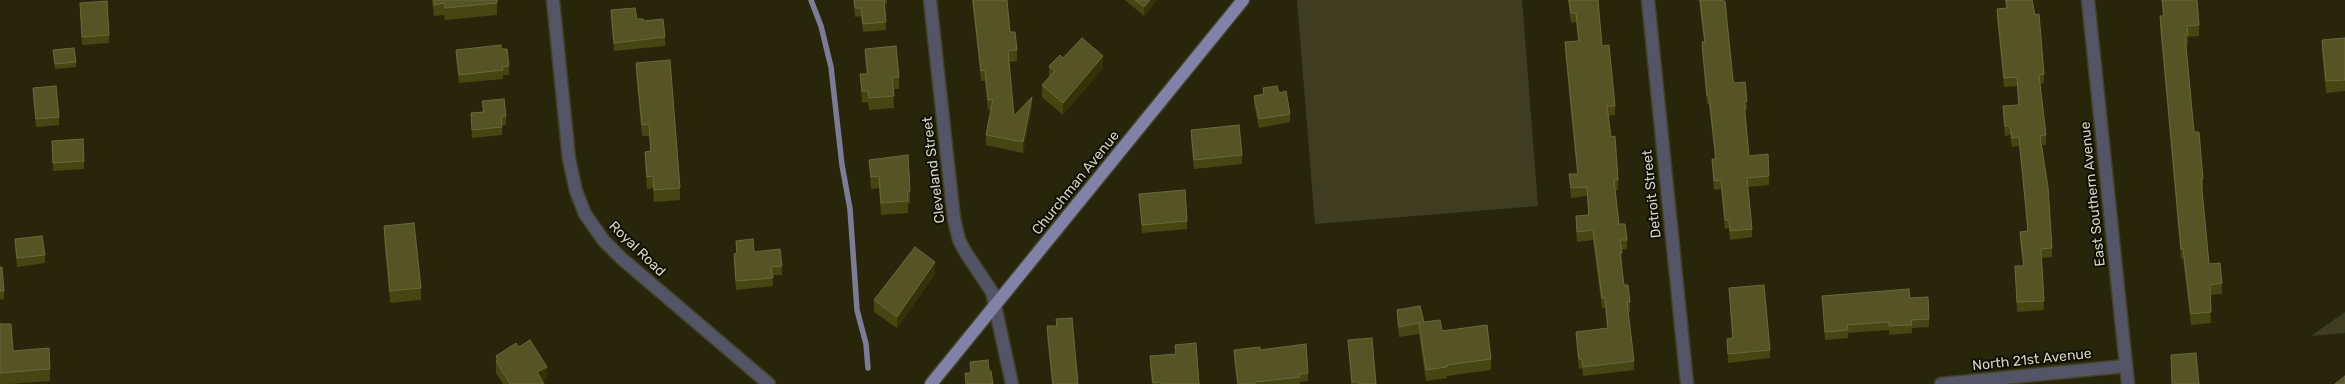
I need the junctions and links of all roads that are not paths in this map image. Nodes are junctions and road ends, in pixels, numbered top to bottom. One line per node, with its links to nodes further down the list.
1 (553, 0): 8 (street, Royal Road)
2 (930, 0): 6 (street, Cleveland Street)
3 (1243, 0): 6 (main road, Churchman Avenue)
4 (1648, 0): 11 (street, Detroit Street)
5 (2088, 0): 7 (street, East Southern Avenue)
6 (996, 305): 9 (main road, Churchman Avenue); 10 (street, Cleveland Street)
7 (2126, 366): 12 (street, North 21st Avenue); 13 (street, East Southern Avenue)
8 (769, 384)
9 (931, 384)
10 (1012, 384)
11 (1687, 384)
12 (1941, 384)
13 (2128, 384)

